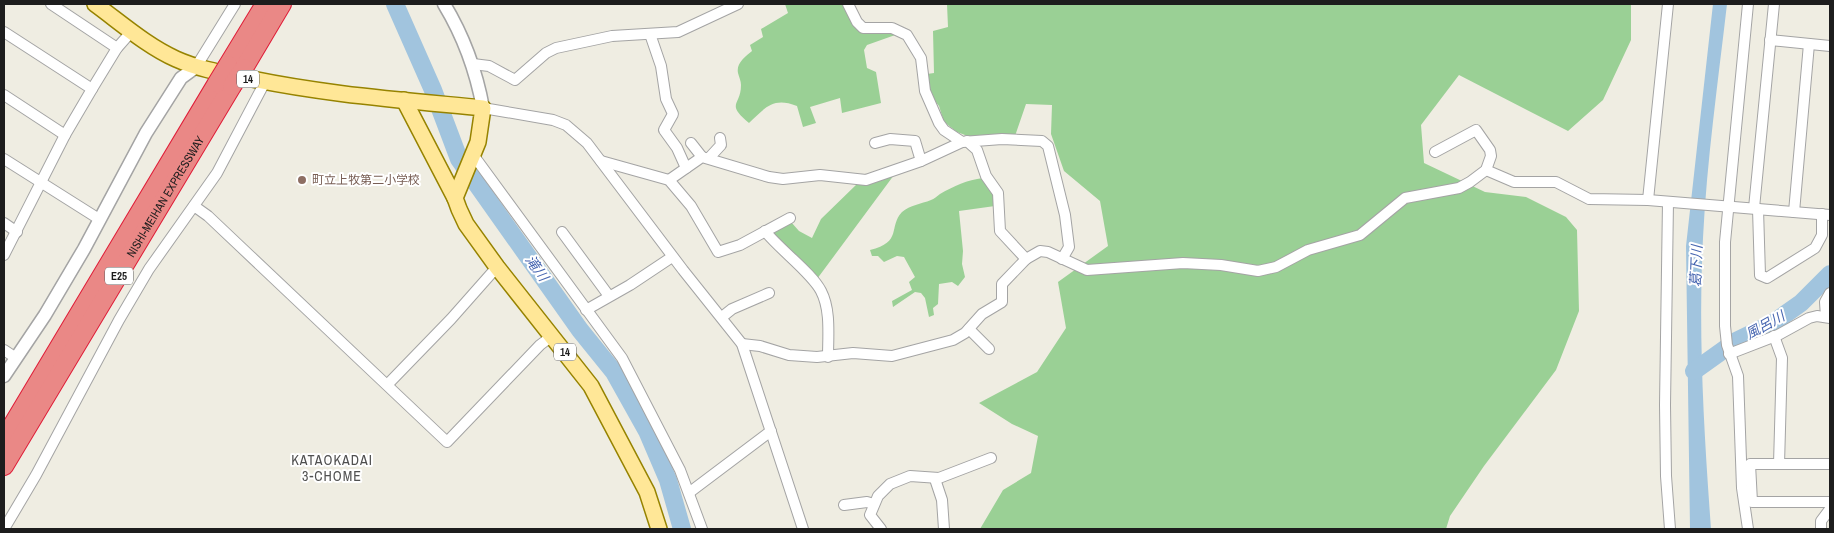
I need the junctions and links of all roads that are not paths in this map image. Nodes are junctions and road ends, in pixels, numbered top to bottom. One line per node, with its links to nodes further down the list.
1 (51, 4): 19 (street)
2 (95, 4): 13 (main road, 14)
3 (236, 4): 22 (street)
4 (265, 4): 21 (highway, NISHI-MEIHAN EXPRESSWAY / E25)
5 (282, 4): 21 (highway, NISHI-MEIHAN EXPRESSWAY / E25)
6 (444, 4): 20 (street)
7 (738, 4): 12 (street)
8 (848, 4): 32 (street)
9 (1668, 4): 45 (street)
10 (1748, 4): 48 (street)
11 (1774, 4): 16 (street)
12 (723, 7): 15 (street)
13 (132, 31): 19 (street); 22 (main road, 14)
14 (4, 32): 25 (street)
15 (650, 34): 20 (street); 40 (street)
16 (1770, 40): 17 (street); 49 (street)
17 (1810, 44): 18 (street); 50 (street)
18 (1830, 46)
19 (117, 48): 25 (street)
20 (473, 64): 28 (street)
21 (236, 66): 24 (highway, NISHI-MEIHAN EXPRESSWAY / E25, bridge)
22 (196, 67): 23 (main road, 14); 53 (street)
23 (265, 82): 27 (main road, 14); 47 (street)
24 (225, 84): 81 (highway, NISHI-MEIHAN EXPRESSWAY / E25); 85 (highway, NISHI-MEIHAN EXPRESSWAY / E25)
25 (92, 89): 29 (street)
26 (4, 95): 29 (street)
27 (404, 100): 28 (main road, 14); 44 (main road, 14)
28 (483, 108): 35 (main road); 38 (street)
29 (65, 134): 43 (street)
30 (720, 138): 36 (street)
31 (691, 142): 36 (street)
32 (964, 142): 39 (street); 60 (street); 61 (street)
33 (875, 143): 39 (street)
34 (1435, 152): 41 (street)
35 (474, 156): 44 (main road); 66 (street)
36 (705, 158): 39 (street); 40 (street)
37 (4, 159): 43 (street)
38 (601, 160): 42 (street); 59 (street)
39 (921, 161)
40 (686, 168): 42 (street)
41 (1486, 170): 45 (street); 60 (street)
42 (669, 180): 55 (street)
43 (41, 183): 53 (street); 56 (street)
44 (457, 192): 62 (main road, 14)
45 (1648, 200): 46 (street)
46 (1668, 202): 48 (street); 98 (street)
47 (194, 206): 79 (street); 92 (street)
48 (1729, 206): 49 (street); 75 (street)
49 (1756, 208): 50 (street); 51 (street)
50 (1794, 212): 51 (street)
51 (1826, 215)
52 (790, 218): 55 (street)
53 (99, 219): 77 (street)
54 (4, 223): 56 (street)
55 (765, 231): 76 (street)
56 (17, 232): 58 (street)
57 (562, 232): 65 (street)
58 (4, 255)
59 (672, 257): 65 (street); 67 (street)
60 (1062, 258): 61 (street)
61 (1026, 259): 69 (street)
62 (497, 267): 70 (main road, 14); 79 (street)
63 (768, 293): 67 (street)
64 (1830, 293): 68 (street)
65 (609, 296): 66 (street)
66 (586, 310): 87 (street)
67 (722, 317): 72 (street)
68 (1828, 317): 71 (street)
69 (969, 329): 73 (street); 76 (street)
70 (552, 336): 79 (street); 93 (main road, 14)
71 (1774, 336): 75 (street); 83 (street)
72 (742, 344): 76 (street); 80 (street)
73 (989, 349)
74 (4, 350): 77 (street)
75 (1730, 354): 99 (street)
76 (828, 357)
77 (16, 358): 78 (street)
78 (4, 376)
79 (388, 384)
80 (771, 431): 87 (street); 95 (street)
81 (4, 439)
82 (991, 458): 86 (street)
83 (1780, 464): 84 (street); 88 (street)
84 (1830, 464)
85 (4, 466)
86 (935, 479): 89 (street); 97 (street)
87 (690, 492): 94 (street)
88 (1830, 502)
89 (874, 504): 90 (street); 96 (street)
90 (844, 505)
91 (1830, 509): 100 (street)
92 (4, 529)
93 (659, 529)
94 (702, 529)
95 (803, 529)
96 (881, 529)
97 (944, 529)
98 (1670, 529)
99 (1748, 529)
100 (1821, 529)

